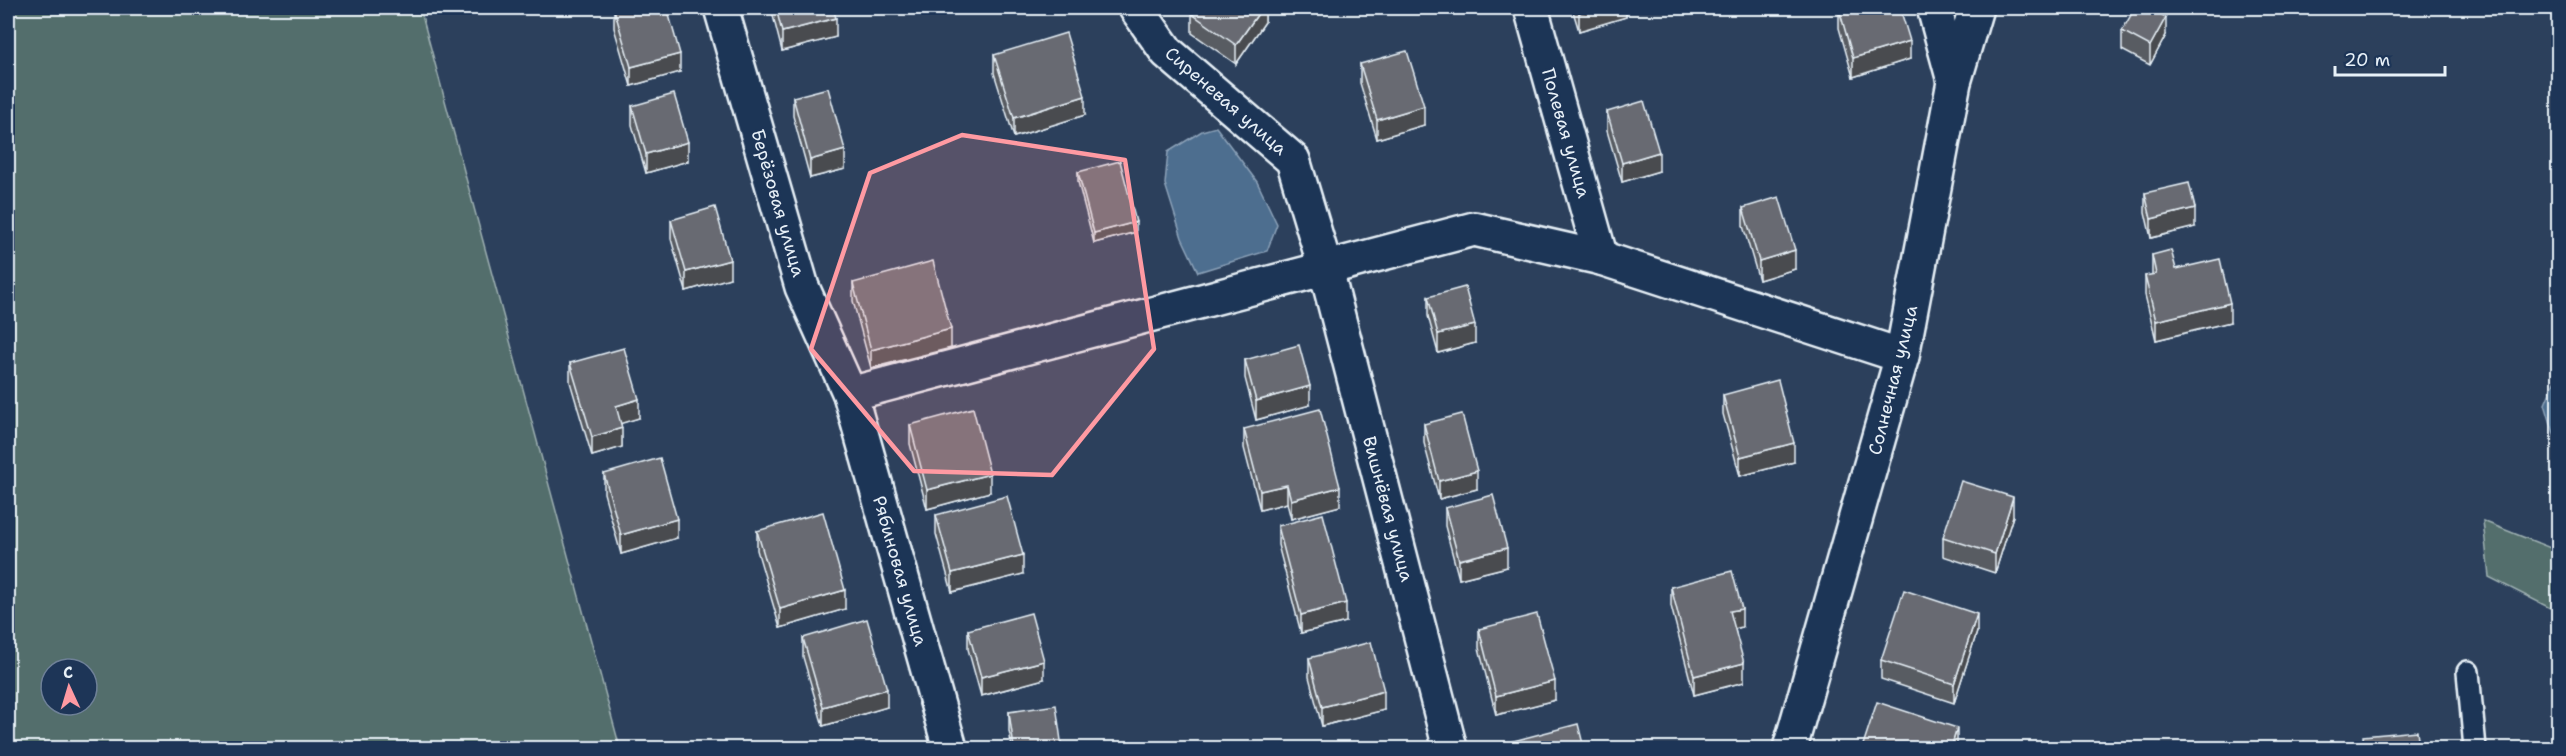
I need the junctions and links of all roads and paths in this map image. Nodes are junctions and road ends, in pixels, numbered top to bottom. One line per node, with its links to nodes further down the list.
1 (722, 8): 10 (street, Берёзовая улица)
2 (1136, 8): 8 (street, Сиреневая улица)
3 (1530, 8): 7 (street, Полевая улица)
4 (1934, 8): 6 (street)
5 (1976, 8): 6 (street, Солнечная улица)
6 (1954, 82): 9 (street, Солнечная улица)
7 (1601, 258): 8 (street); 9 (street)
8 (1326, 270): 10 (street); 13 (street, Вишнёвая улица)
9 (1902, 356): 14 (street, Солнечная улица)
10 (850, 394): 12 (street, Рябиновая улица)
11 (2468, 672): 15 (lane)
12 (950, 748)
13 (1450, 748)
14 (1790, 748)
15 (2475, 748)

